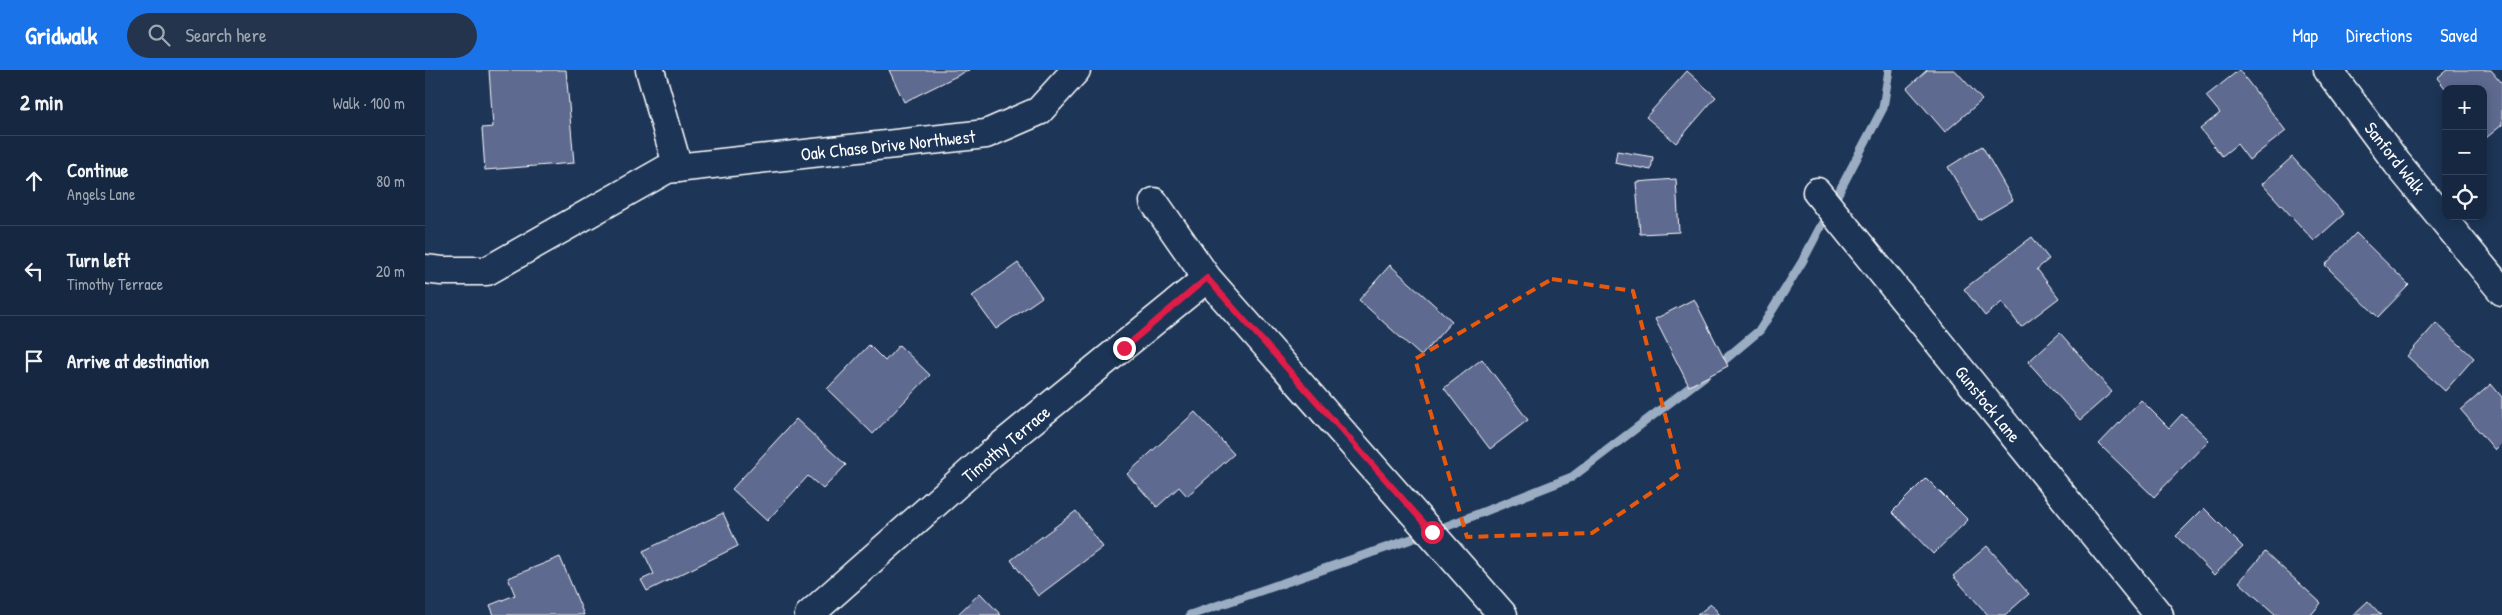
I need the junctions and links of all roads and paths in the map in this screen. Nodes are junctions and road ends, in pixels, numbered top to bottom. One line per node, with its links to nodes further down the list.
1 (650, 70): 4 (street)
2 (1076, 70): 4 (street, Oak Chase Drive Northwest)
3 (2328, 70): 9 (street, Sanford Walk)
4 (678, 168): 7 (street, Oak Chase Drive Northwest)
5 (1817, 192): 12 (street, Gunstock Lane)
6 (1154, 202): 8 (street)
7 (425, 269)
8 (1207, 278): 10 (street, Timothy Terrace); 11 (street)
9 (2502, 291)
10 (809, 615)
11 (1503, 615)
12 (2159, 615)

